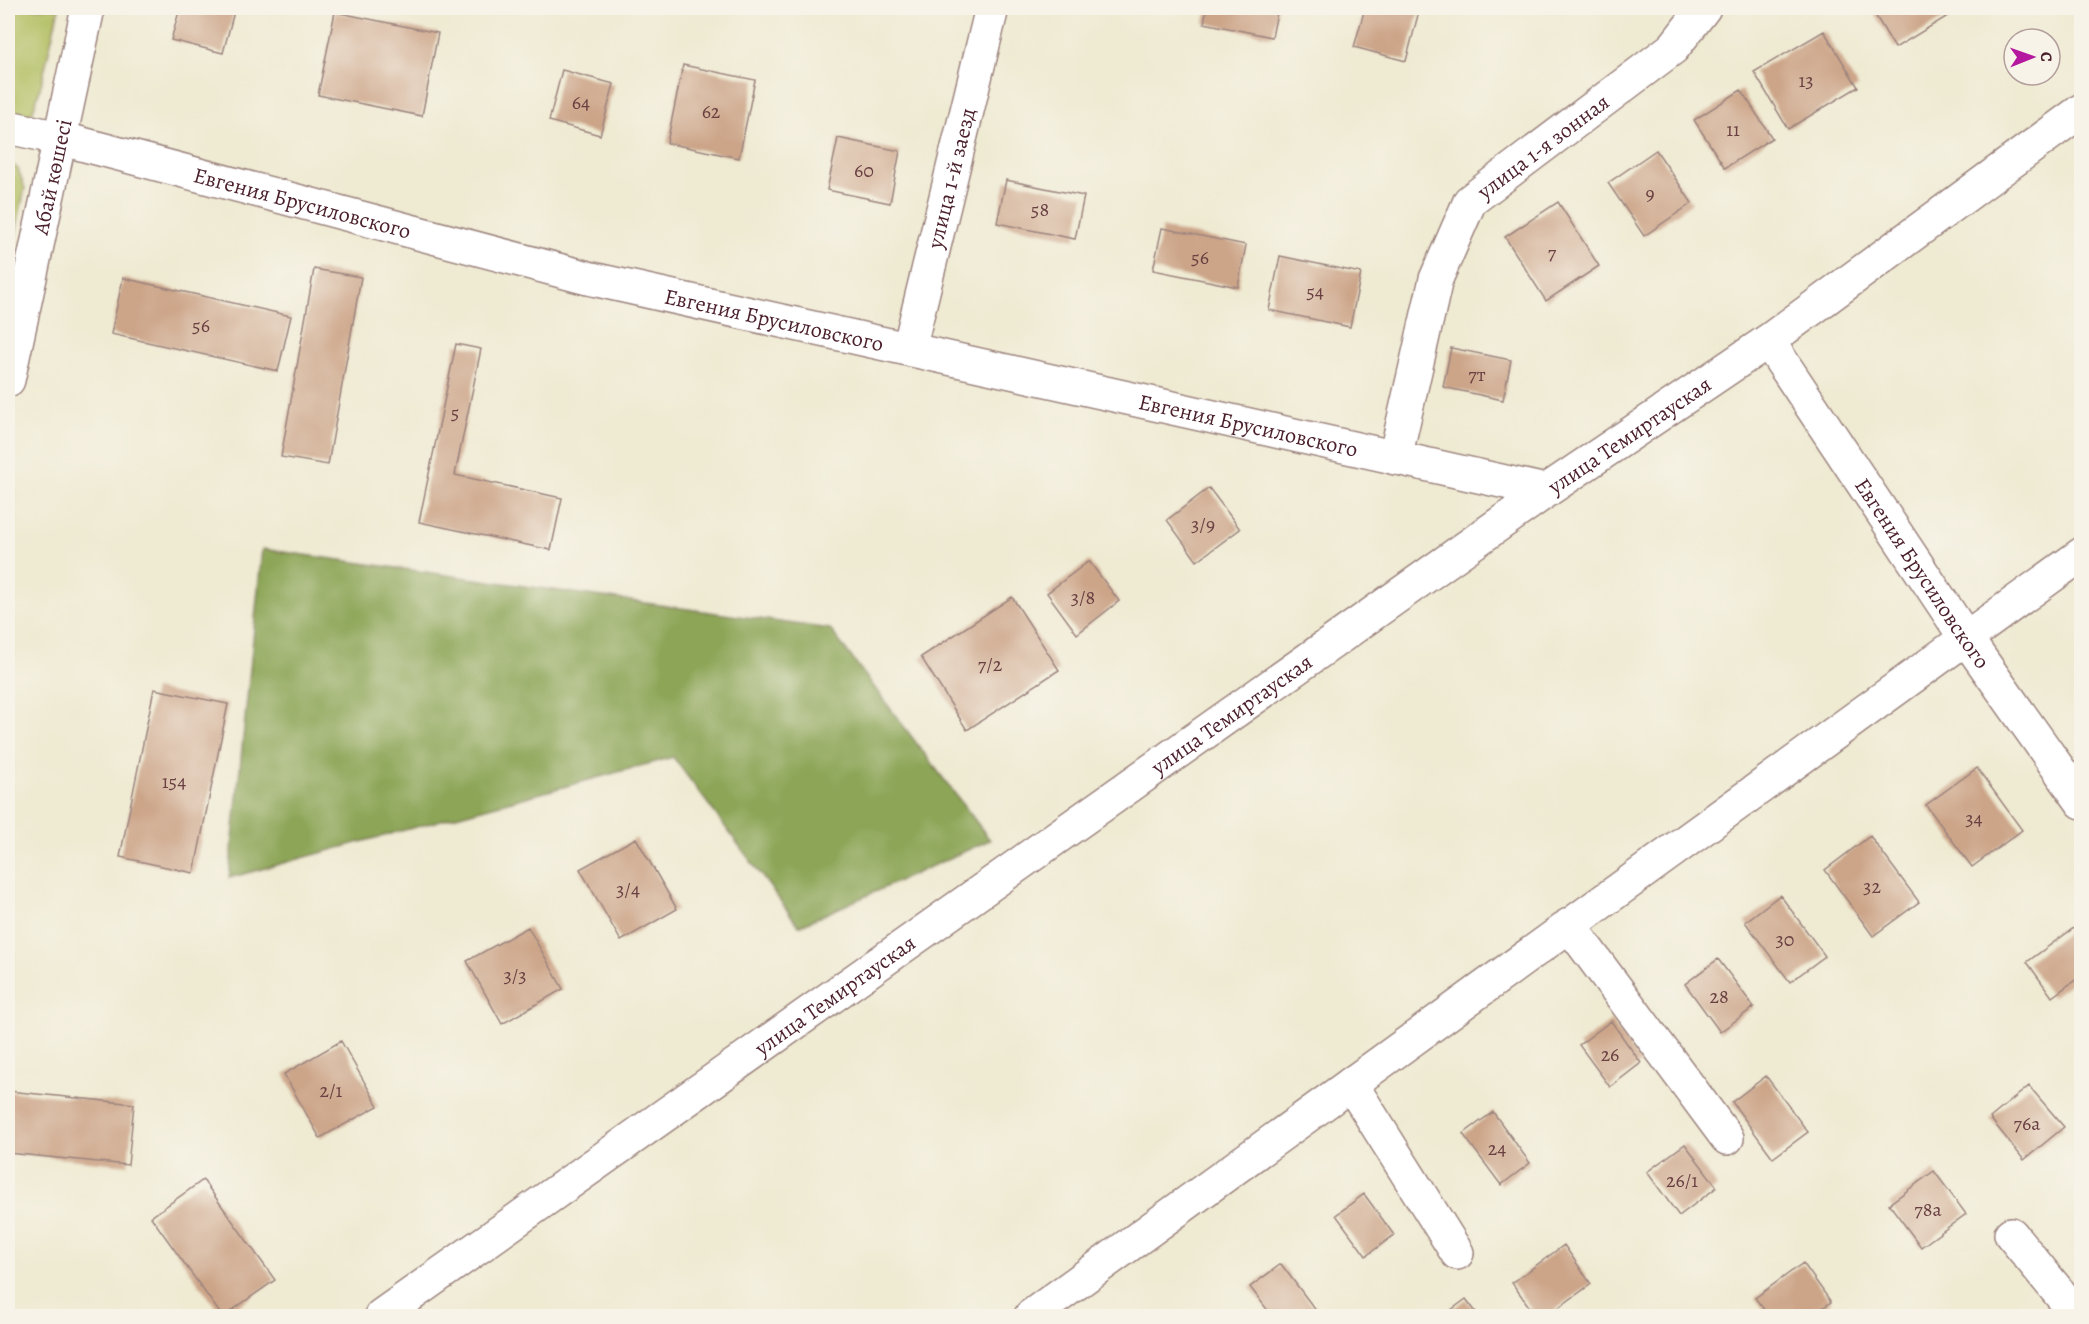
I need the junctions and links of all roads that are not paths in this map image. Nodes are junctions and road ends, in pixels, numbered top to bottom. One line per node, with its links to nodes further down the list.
1 (88, 8): 6 (street, Абай көшесі)
2 (992, 8): 8 (street, улица 1-й заезд)
3 (1704, 8): 10 (street, улица 1-я зонная)
4 (2082, 110): 7 (street, улица Темиртауская)
5 (8, 127): 6 (street, Евгения Брусиловского)
6 (59, 138): 8 (street, Евгения Брусиловского); 9 (street, Абай көшесі)
7 (1768, 341): 11 (street, улица Темиртауская); 13 (street, Евгения Брусиловского)
8 (909, 349): 10 (street, Евгения Брусиловского)
9 (8, 380)
10 (1395, 458): 11 (street, Евгения Брусиловского)
11 (1546, 491): 20 (street, улица Темиртауская)
12 (2082, 554): 13 (street)
13 (1965, 637): 14 (street, Евгения Брусиловского); 15 (street)
14 (2082, 802)
15 (1569, 926): 16 (street); 17 (street)
16 (1351, 1084): 19 (street); 21 (street)
17 (1727, 1138)
18 (2011, 1234): 22 (street)
19 (1457, 1253)
20 (381, 1317)
21 (1031, 1317)
22 (2078, 1317)

